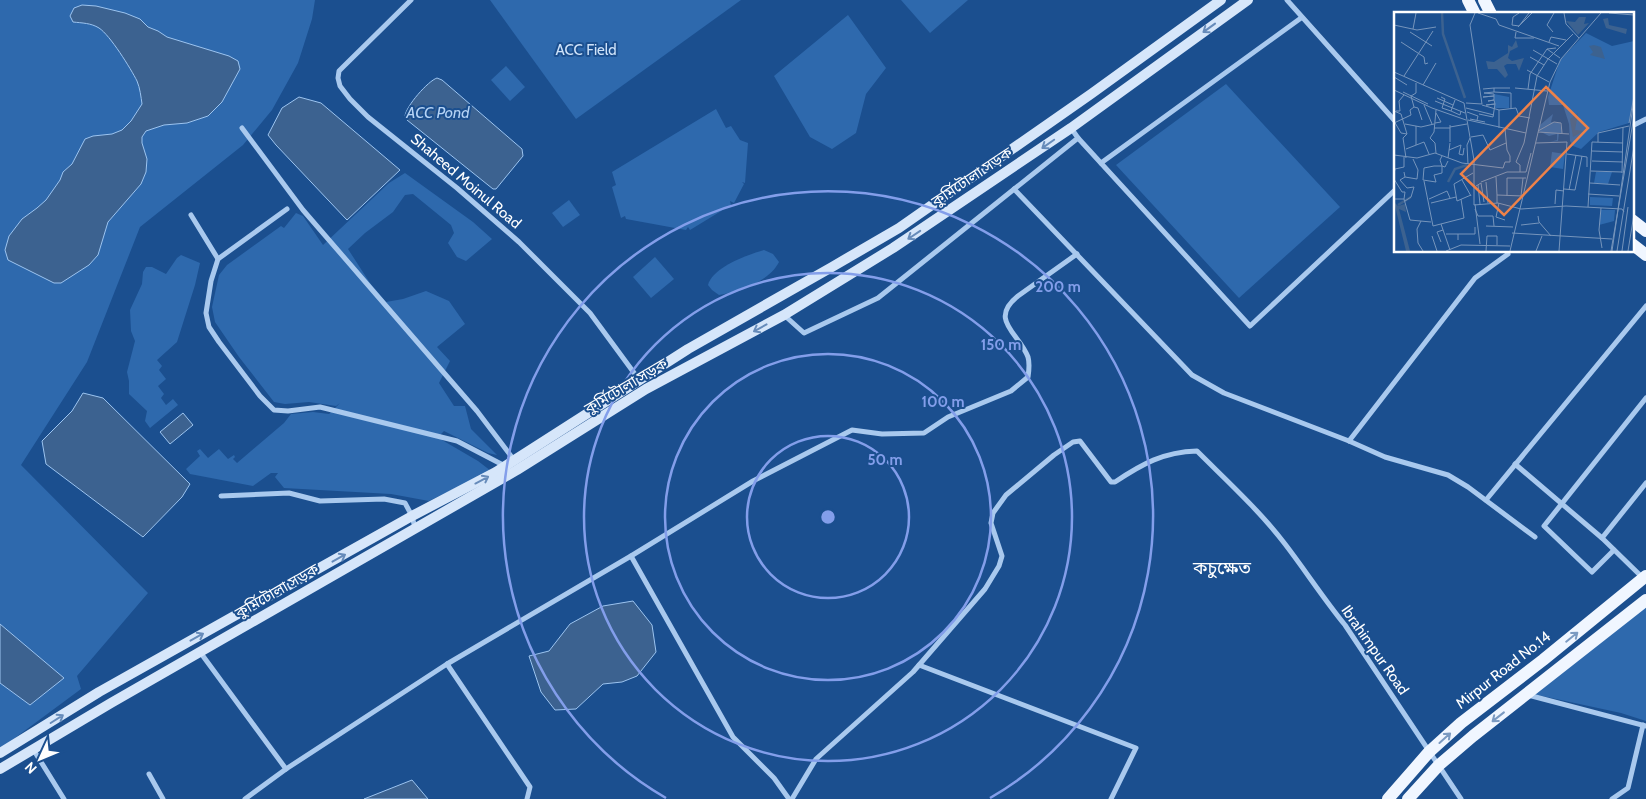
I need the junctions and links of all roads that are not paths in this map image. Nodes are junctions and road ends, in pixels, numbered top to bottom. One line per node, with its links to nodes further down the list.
1 (411, 0): 30 (street, Shaheed Moinul Road)
2 (1222, 0): 30 (main road, কুর্মিটোলা সড়ক)
3 (1248, 0): 14 (main road, কুর্মিটোলা সড়ক, one-way to 14)
4 (1286, 0): 9 (street)
5 (1468, 0): 7 (main road)
6 (1484, 0): 8 (main road)
7 (1474, 12)
8 (1490, 12)
9 (1301, 18): 11 (street); 16 (street)
10 (1646, 119): 12 (street)
11 (1394, 120)
12 (1634, 125)
13 (242, 128): 35 (street)
14 (1071, 128): 15 (street); 29 (main road, কুর্মিটোলা সড়ক, one-way to 29)
15 (1078, 138): 16 (street); 17 (street)
16 (1101, 164): 18 (street)
17 (1014, 189): 25 (street); 29 (street)
18 (1394, 191)
19 (287, 208): 27 (street)
20 (191, 214): 27 (street)
21 (1634, 222): 22 (main road)
22 (1646, 231)
23 (1634, 246): 26 (main road)
24 (1508, 252): 33 (street)
25 (1077, 254): 33 (street); 45 (street)
26 (1646, 255)
27 (218, 260): 35 (street)
28 (1646, 306): 34 (street)
29 (784, 314): 31 (main road, কুর্মিটোলা সড়ক, one-way to 31)
30 (640, 380): 31 (street, Shaheed Moinul Road); 35 (main road, কুর্মিটোলা সড়ক)
31 (646, 389): 35 (main road, কুর্মিটোলা সড়ক)
32 (1646, 398): 39 (street)
33 (1349, 441): 38 (street)
34 (1515, 464): 38 (street); 39 (street)
35 (513, 465): 40 (main road, কুর্মিটোলা সড়ক, one-way to 35); 41 (main road, কুর্মিটোলা সড়ক)
36 (1646, 483): 43 (street)
37 (221, 496): 40 (street)
38 (1486, 500): 42 (street)
39 (1562, 504): 43 (street); 44 (street)
40 (412, 516): 41 (street); 55 (main road, কুর্মিটোলা সড়ক, one-way to 40)
41 (415, 529): 48 (main road, কুর্মিটোলা সড়ক)
42 (1534, 537)
43 (1602, 538): 44 (street)
44 (1614, 550): 46 (street)
45 (631, 556): 49 (street); 64 (street)
46 (1644, 578): 54 (main road, Mirpur Road No.14, one-way to 46)
47 (1646, 600): 51 (main road)
48 (200, 652): 53 (main road, কুর্মিটোলা সড়ক); 58 (street)
49 (447, 664): 58 (street); 63 (street)
50 (919, 665): 54 (street, Ibrahimpur Road); 64 (street); 65 (street)
51 (1526, 695): 52 (street); 56 (main road, one-way to 56)
52 (1645, 726): 69 (street)
53 (33, 749): 57 (main road, কুর্মিটোলা সড়ক); 60 (street)
54 (1429, 752): 56 (street, Ibrahimpur Road); 66 (main road, Mirpur Road No.14)
55 (0, 753)
56 (1439, 765): 67 (main road); 68 (street, Ibrahimpur Road)
57 (0, 768)
58 (286, 770): 62 (street)
59 (149, 774): 61 (street)
60 (64, 799)
61 (163, 799)
62 (246, 799)
63 (526, 799)
64 (791, 799)
65 (1111, 799)
66 (1388, 799)
67 (1408, 799)
68 (1461, 799)
69 (1612, 799)

